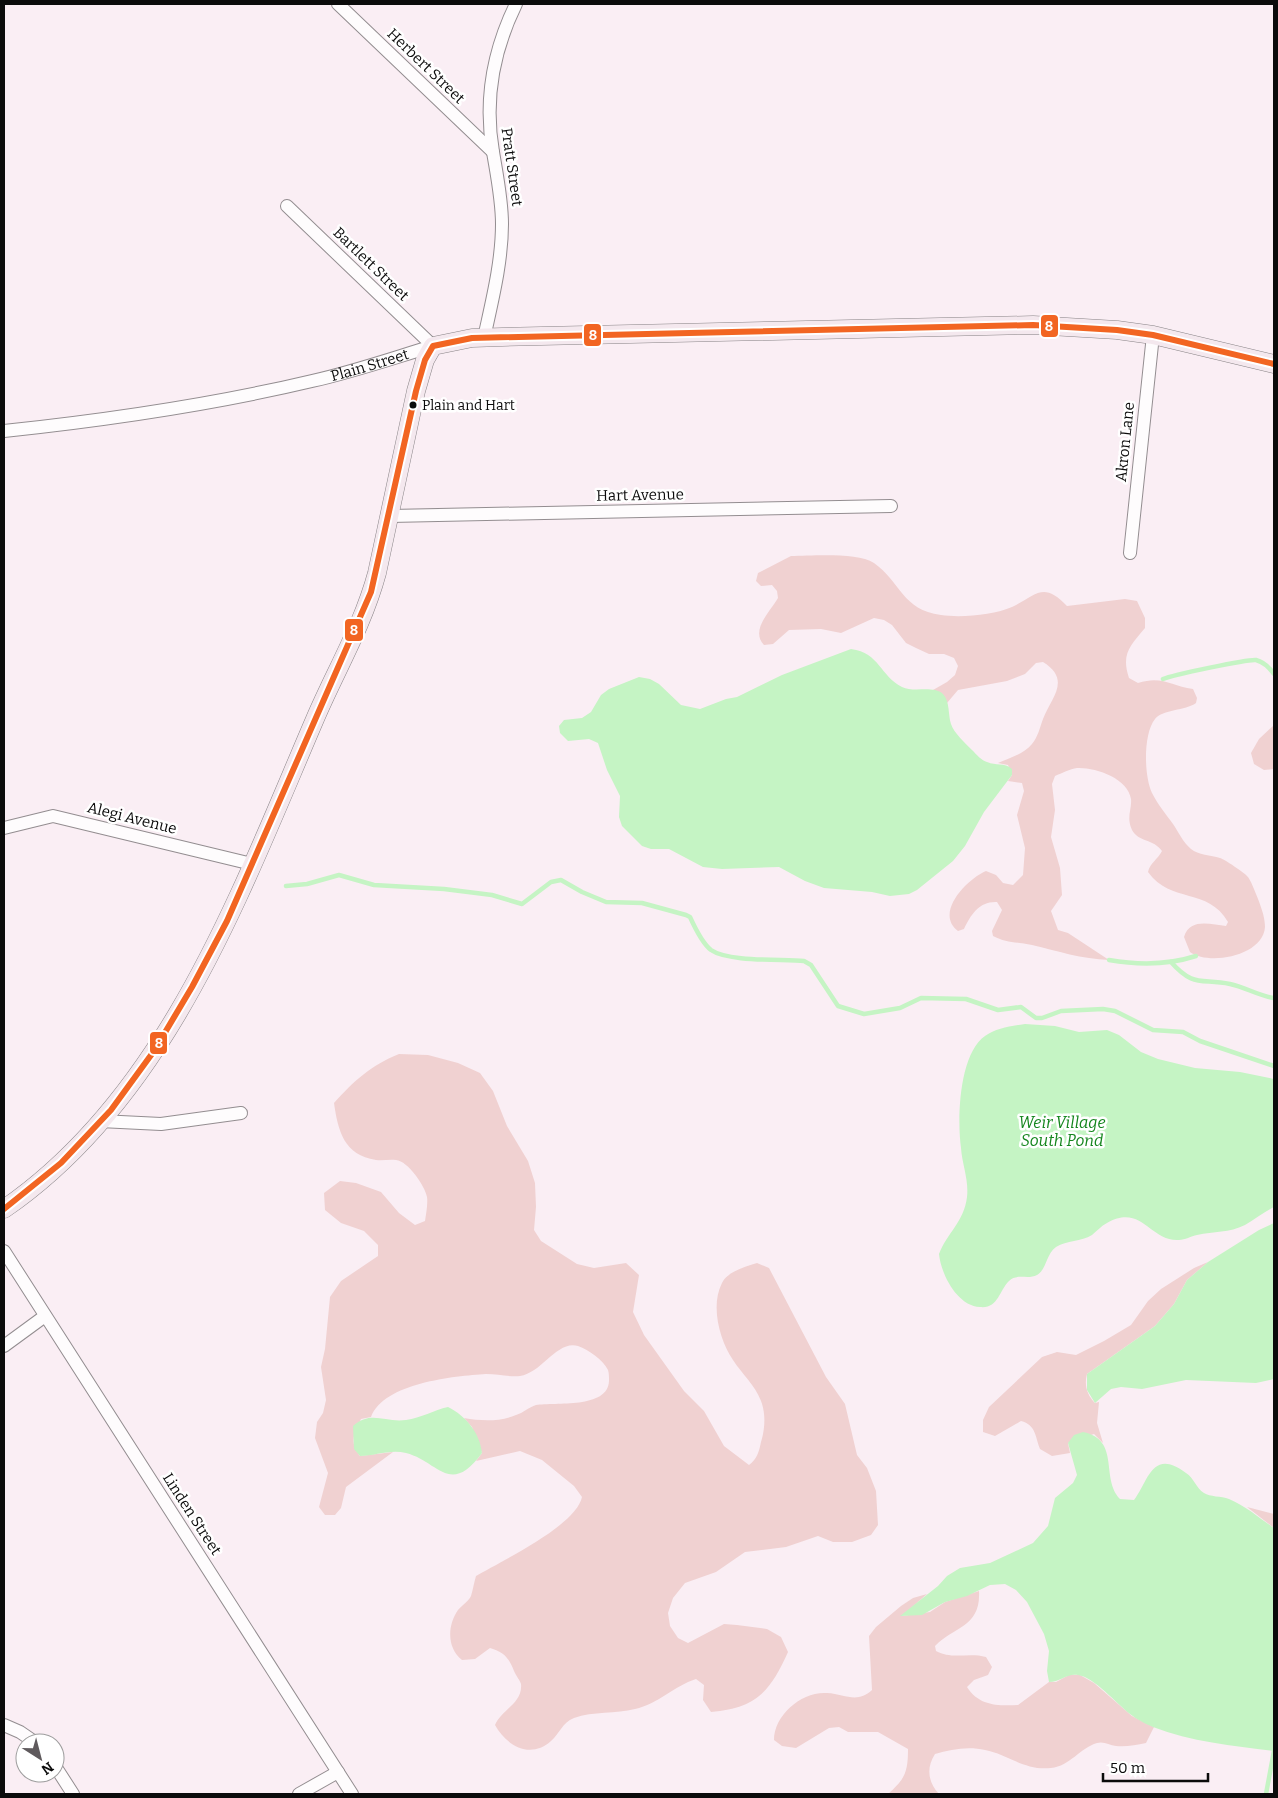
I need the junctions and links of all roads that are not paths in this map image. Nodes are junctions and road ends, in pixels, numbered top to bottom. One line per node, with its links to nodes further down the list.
1 (338, 4): 3 (street, Herbert Street)
2 (516, 4): 3 (street, Pratt Street)
3 (492, 152): 6 (street, Pratt Street)
4 (286, 206): 7 (street, Bartlett Street)
5 (1153, 335): 6 (main road, Plain Street); 8 (main road, Plain Street); 12 (street, Akron Lane)
6 (484, 338): 7 (main road, Plain Street)
7 (433, 346): 9 (street, Plain Street); 11 (main road)
8 (1274, 364)
9 (4, 431)
10 (891, 506): 11 (street, Hart Avenue)
11 (390, 516): 14 (main road)
12 (1130, 553)
13 (4, 828): 14 (street, Alegi Avenue)
14 (252, 864): 16 (main road)
15 (240, 1113): 16 (street)
16 (100, 1121): 17 (main road)
17 (4, 1210)
18 (4, 1251): 19 (street, Linden Street)
19 (45, 1316): 20 (street); 23 (street, Linden Street)
20 (4, 1346)
21 (4, 1725): 22 (street)
22 (21, 1733)
23 (338, 1772): 26 (street); 27 (street, Linden Street)
24 (65, 1782): 25 (street)
25 (72, 1794)
26 (299, 1794)
27 (352, 1794)

